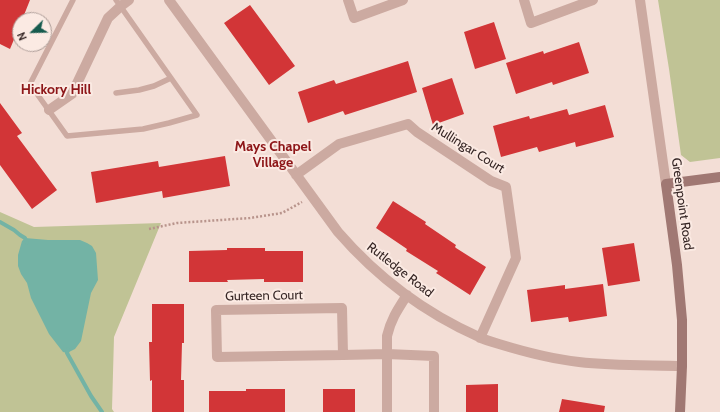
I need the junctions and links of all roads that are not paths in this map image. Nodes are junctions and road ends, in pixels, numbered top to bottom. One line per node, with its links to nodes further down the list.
1 (72, 0): 11 (lane)
2 (169, 0): 12 (street, Rutledge Road)
3 (348, 0): 4 (street)
4 (403, 0)
5 (524, 0): 6 (street)
6 (593, 0)
7 (640, 0): 14 (street, Greenpoint Road)
8 (122, 2): 9 (lane); 11 (street)
9 (172, 78): 10 (lane); 11 (lane)
10 (116, 92)
11 (49, 110)
12 (296, 175): 15 (street, Rutledge Road); 16 (street, Mullingar Court)
13 (720, 177): 14 (street)
14 (666, 184): 19 (street, Greenpoint Road)
15 (407, 296): 16 (street, Rutledge Road); 17 (street)
16 (480, 338): 19 (street, Rutledge Road)
17 (387, 354): 18 (street, Gurteen Court); 20 (street); 21 (street, Gurteen Court)
18 (343, 355): 18 (street, Gurteen Court)
19 (682, 366): 22 (street, Greenpoint Road)
20 (387, 412)
21 (434, 412)
22 (680, 412)

